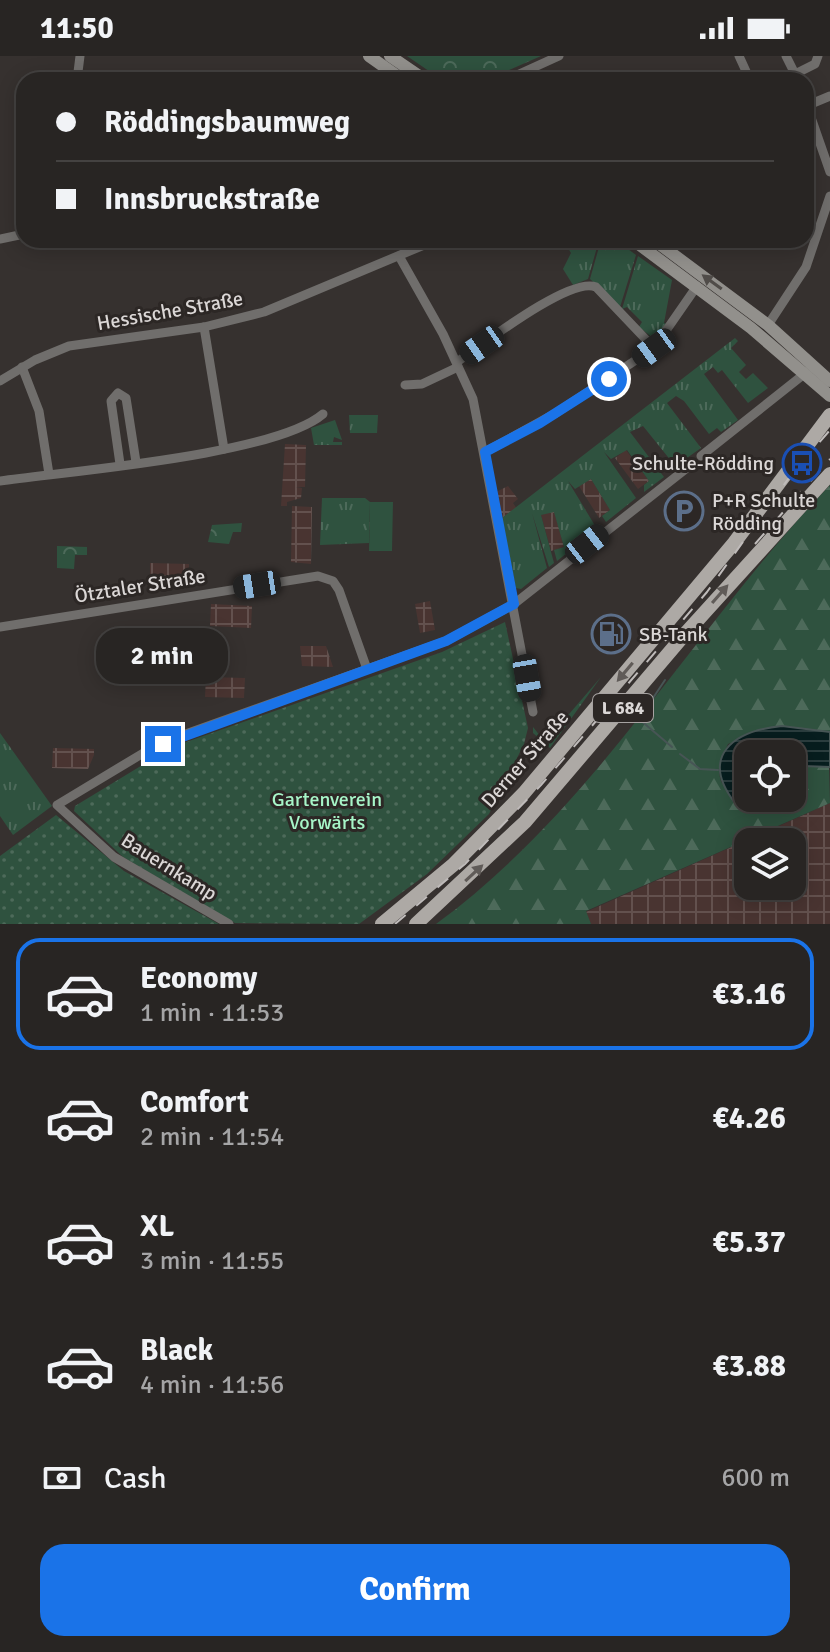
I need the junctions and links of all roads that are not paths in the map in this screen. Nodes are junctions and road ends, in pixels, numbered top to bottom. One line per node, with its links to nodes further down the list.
1 (369, 56): 5 (street)
2 (390, 56): 6 (street)
3 (559, 56): 7 (street)
4 (818, 56): 8 (street)
5 (392, 72)
6 (413, 72)
7 (524, 72)
8 (799, 72)
9 (814, 128): 10 (street)
10 (830, 172)
11 (830, 196): 12 (street)
12 (814, 243)
13 (418, 248): 17 (street, Hessische Straße)
14 (644, 248): 18 (street)
15 (665, 248): 19 (street, one-way to 15)
16 (812, 248): 19 (street)
17 (399, 256): 20 (street, Hessische Straße); 22 (street)
18 (697, 286): 21 (street); 24 (street)
19 (768, 325): 24 (street)
20 (204, 327): 23 (street, Hessische Straße); 31 (street)
21 (654, 348): 22 (street); 32 (street)
22 (458, 364): 27 (street); 32 (street)
23 (22, 367): 25 (street, Hessische Straße); 37 (street)
24 (810, 370): 26 (street); 28 (street); 33 (street)
25 (0, 381)
26 (830, 381)
27 (405, 385)
28 (830, 396)
29 (323, 414): 31 (street)
30 (830, 415): 45 (main road, Derner Straße / L 684, one-way to 45)
31 (224, 449): 34 (street)
32 (485, 452): 40 (street)
33 (701, 456)
34 (136, 462): 35 (street); 35 (street)
35 (120, 464): 37 (street)
36 (687, 468): 40 (street)
37 (49, 474): 39 (street)
38 (830, 474): 46 (main road, Derner Straße / L 684, one-way to 38)
39 (0, 481)
40 (514, 604): 42 (street); 43 (street)
41 (0, 627): 42 (street, Ötztaler Straße)
42 (367, 669): 44 (street, Bauernkamp)
43 (533, 712)
44 (229, 924)
45 (382, 924)
46 (416, 924)

